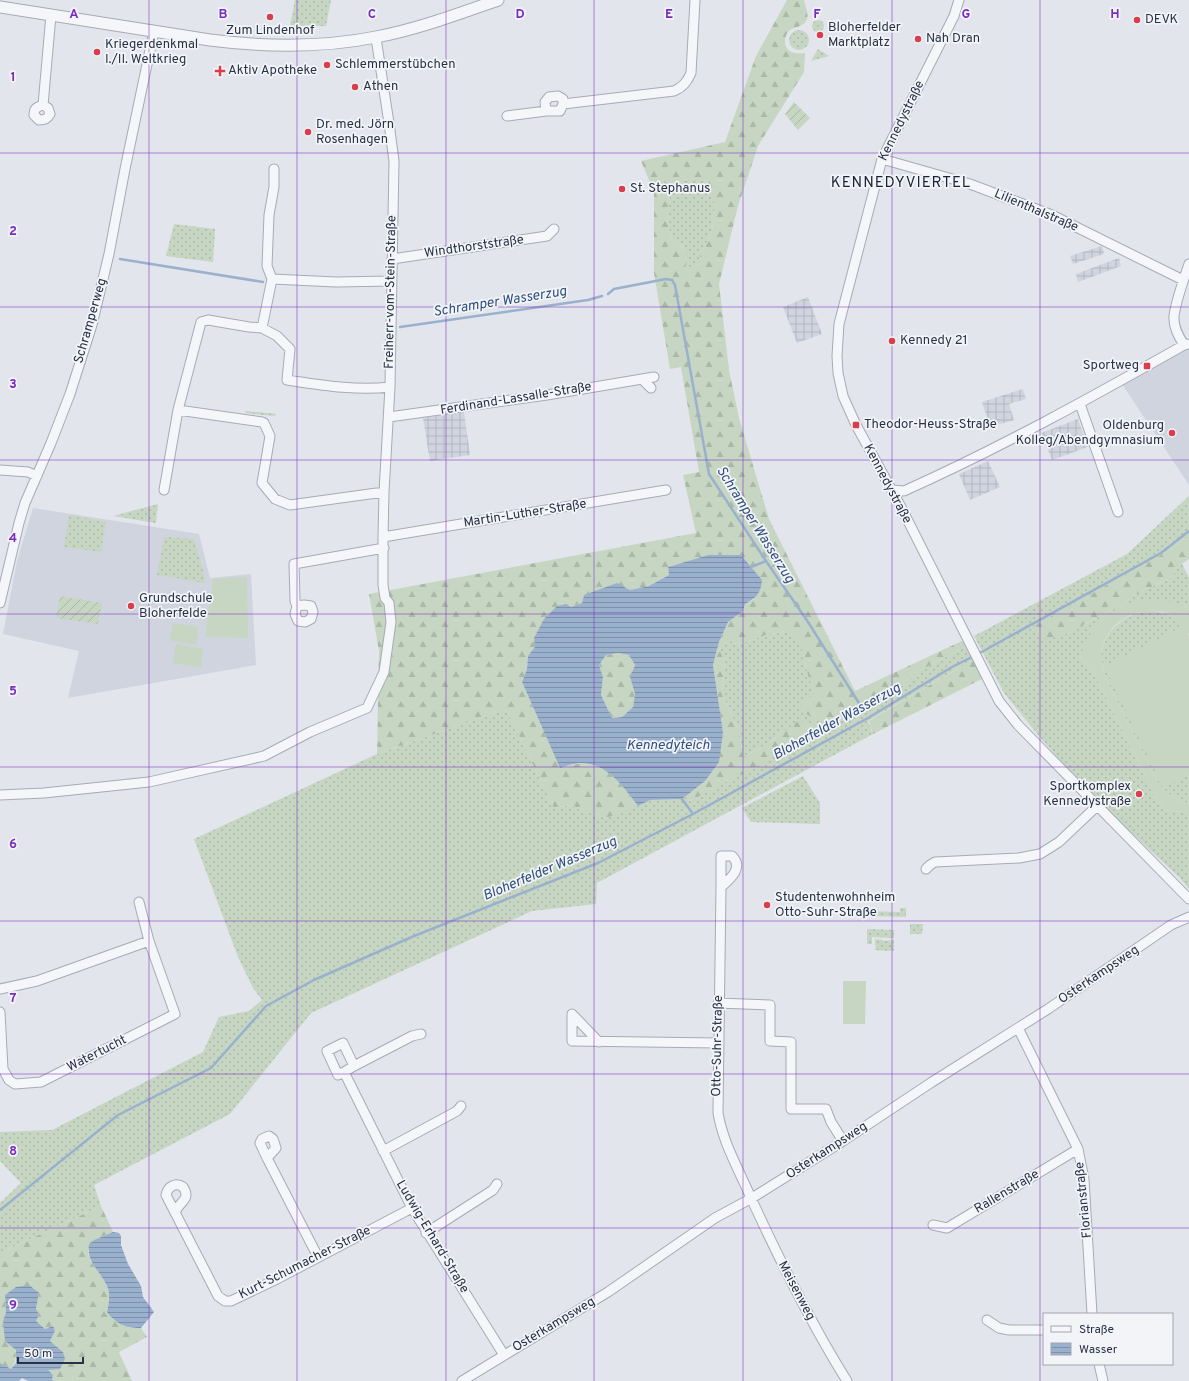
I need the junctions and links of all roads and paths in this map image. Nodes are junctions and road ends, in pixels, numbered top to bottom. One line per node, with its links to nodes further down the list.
1 (498, 0): 7 (street)
2 (695, 0): 8 (street)
3 (959, 0): 12 (street, Kennedystraße)
4 (0, 7): 5 (street)
5 (51, 15): 6 (street); 9 (street)
6 (154, 31): 7 (street); 30 (street, Schramperweg)
7 (376, 38): 15 (street, Freiherr-vom-Stein-Straße)
8 (564, 104): 10 (street); 10 (street)
9 (43, 105)
10 (546, 112): 11 (street)
11 (507, 116)
12 (882, 160): 18 (street, Lilienthalstraße); 33 (street, Kennedystraße)
13 (274, 169): 17 (street)
14 (554, 229): 15 (street, Windthorststraße)
15 (392, 259): 19 (street, Freiherr-vom-Stein-Straße)
16 (1189, 264): 18 (street)
17 (272, 279): 19 (street); 20 (street)
18 (1183, 280): 21 (street)
19 (391, 281): 24 (street, Freiherr-vom-Stein-Straße)
20 (262, 328): 24 (street); 27 (street)
21 (1187, 345): 26 (street)
22 (654, 377): 23 (street, Ferdinand-Lassalle-Straße)
23 (642, 379): 25 (street); 28 (street, Ferdinand-Lassalle-Straße)
24 (390, 387): 28 (street, Freiherr-vom-Stein-Straße)
25 (651, 388)
26 (1080, 404): 33 (street); 35 (street)
27 (178, 410): 31 (street); 34 (street)
28 (389, 418): 34 (street, Freiherr-vom-Stein-Straße)
29 (0, 470): 30 (street)
30 (37, 476): 38 (street, Schramperweg)
31 (164, 490)
32 (666, 490): 36 (street, Martin-Luther-Straße)
33 (892, 490): 41 (street, Kennedystraße)
34 (384, 492): 36 (street, Freiherr-vom-Stein-Straße)
35 (1118, 512)
36 (383, 537): 37 (street, Freiherr-vom-Stein-Straße)
37 (384, 548): 39 (street); 40 (street, Freiherr-vom-Stein-Straße)
38 (0, 603)
39 (297, 606)
40 (0, 794)
41 (1097, 806): 42 (street); 44 (street, Kennedystraße)
42 (926, 869)
43 (721, 887): 49 (street, Otto-Suhr-Straße)
44 (1189, 899)
45 (139, 902): 47 (street, Watertucht)
46 (1189, 917): 51 (street, Osterkampsweg)
47 (149, 942): 48 (street); 50 (street, Watertucht)
48 (0, 989)
49 (718, 1003): 54 (street, Otto-Suhr-Straße); 58 (street)
50 (0, 1012)
51 (1018, 1028): 58 (street, Osterkampsweg); 59 (street, Florianstraße)
52 (421, 1034): 55 (street)
53 (599, 1042): 54 (street)
54 (718, 1043): 63 (street, Otto-Suhr-Straße)
55 (354, 1066): 56 (street); 56 (street, Ludwig-Erhard-Straße)
56 (344, 1072): 60 (street, Ludwig-Erhard-Straße)
57 (461, 1106): 60 (street)
58 (843, 1141): 63 (street, Osterkampsweg)
59 (1078, 1149): 66 (street, Rallenstraße); 69 (street, Florianstraße)
60 (383, 1151): 64 (street, Ludwig-Erhard-Straße)
61 (267, 1158): 68 (street)
62 (497, 1184): 67 (street)
63 (752, 1198): 72 (street, Osterkampsweg); 75 (street, Meisenweg)
64 (412, 1208): 67 (street, Ludwig-Erhard-Straße); 68 (street, Kurt-Schumacher-Straße)
65 (175, 1212): 68 (street, Kurt-Schumacher-Straße)
66 (933, 1225)
67 (426, 1233): 72 (street, Ludwig-Erhard-Straße)
68 (318, 1257)
69 (1092, 1313)
70 (987, 1320): 71 (street)
71 (1043, 1330)
72 (504, 1355): 74 (street, Osterkampsweg)
73 (1100, 1365): 76 (street)
74 (462, 1381)
75 (847, 1381)
76 (1102, 1381)

